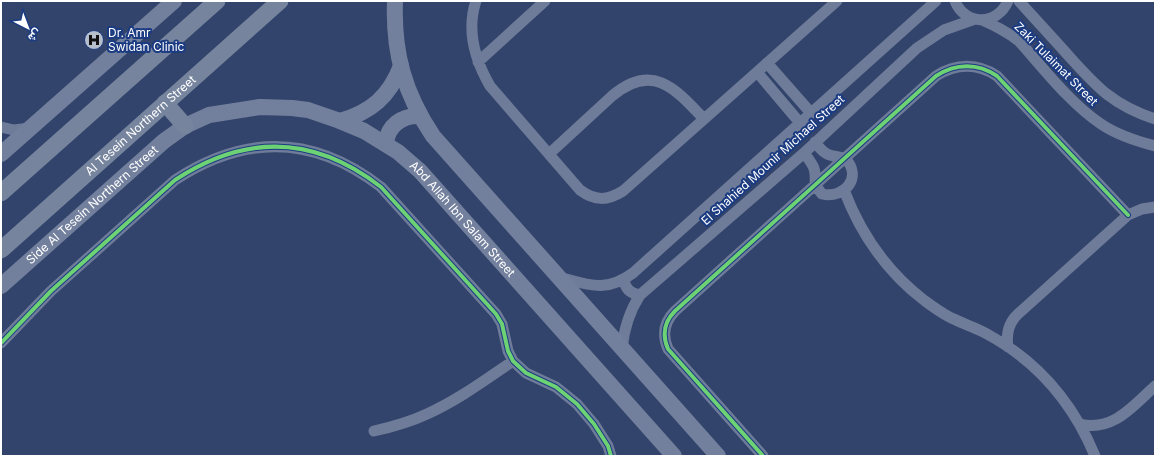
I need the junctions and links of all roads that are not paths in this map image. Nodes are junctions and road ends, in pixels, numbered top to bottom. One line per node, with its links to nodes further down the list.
1 (174, 1): 26 (main road)
2 (216, 1): 36 (main road)
3 (280, 1): 17 (main road, Al Tesein Northern Street)
4 (395, 1): 15 (main road)
5 (476, 1): 13 (street)
6 (545, 1): 13 (street)
7 (936, 1): 18 (street, El Shahied Mounir Michael Street)
8 (955, 1): 12 (street, Zaki Tulaimat Street)
9 (1008, 1): 12 (street, El Shahied Mounir Michael Street)
10 (1020, 1): 21 (street, Zaki Tulaimat Street)
11 (832, 3): 14 (street)
12 (979, 20): 27 (street, El Shahied Mounir Michael Street); 29 (street, Zaki Tulaimat Street)
13 (478, 62): 32 (street)
14 (767, 63): 16 (street); 18 (street)
15 (401, 66): 19 (main road); 22 (main road)
16 (757, 72): 20 (street); 23 (street)
17 (165, 104): 24 (main road); 39 (main road, Al Tesein Northern Street)
18 (811, 113): 23 (street, El Shahied Mounir Michael Street)
19 (420, 116): 28 (main road); 40 (main road)
20 (704, 118): 32 (street); 32 (street)
21 (1155, 119)
22 (340, 121): 24 (main road, Abd Allah Ibn Salam Street); 28 (main road, Abd Allah Ibn Salam Street)
23 (800, 123): 41 (street, El Shahied Mounir Michael Street)
24 (185, 126): 42 (main road, Side Al Tesein Northern Street)
25 (1, 127): 26 (street)
26 (30, 128): 31 (main road)
27 (815, 142): 30 (street, El Shahied Mounir Michael Street); 33 (street)
28 (386, 144): 52 (main road, Abd Allah Ibn Salam Street)
29 (1155, 146)
30 (804, 153): 34 (street); 43 (street, El Shahied Mounir Michael Street)
31 (1, 154)
32 (549, 154)
33 (845, 158): 34 (street); 35 (street); 38 (street)
34 (815, 185): 35 (street); 54 (street)
35 (844, 190): 45 (street)
36 (1, 193)
37 (1155, 207): 38 (street)
38 (1128, 215): 45 (street)
39 (1, 250)
40 (558, 276): 41 (street, El Shahied Mounir Michael Street); 46 (main road)
41 (624, 280): 43 (street)
42 (1, 286)
43 (640, 295): 46 (street, El Shahied Mounir Michael Street)
44 (1, 343): 47 (street)
45 (1008, 347): 49 (street)
46 (622, 349): 53 (main road)
47 (514, 361): 50 (street); 51 (street)
48 (1155, 386): 49 (street)
49 (1080, 424): 55 (street)
50 (374, 432)
51 (611, 456)
52 (674, 456)
53 (718, 456)
54 (763, 456)
55 (1095, 456)

